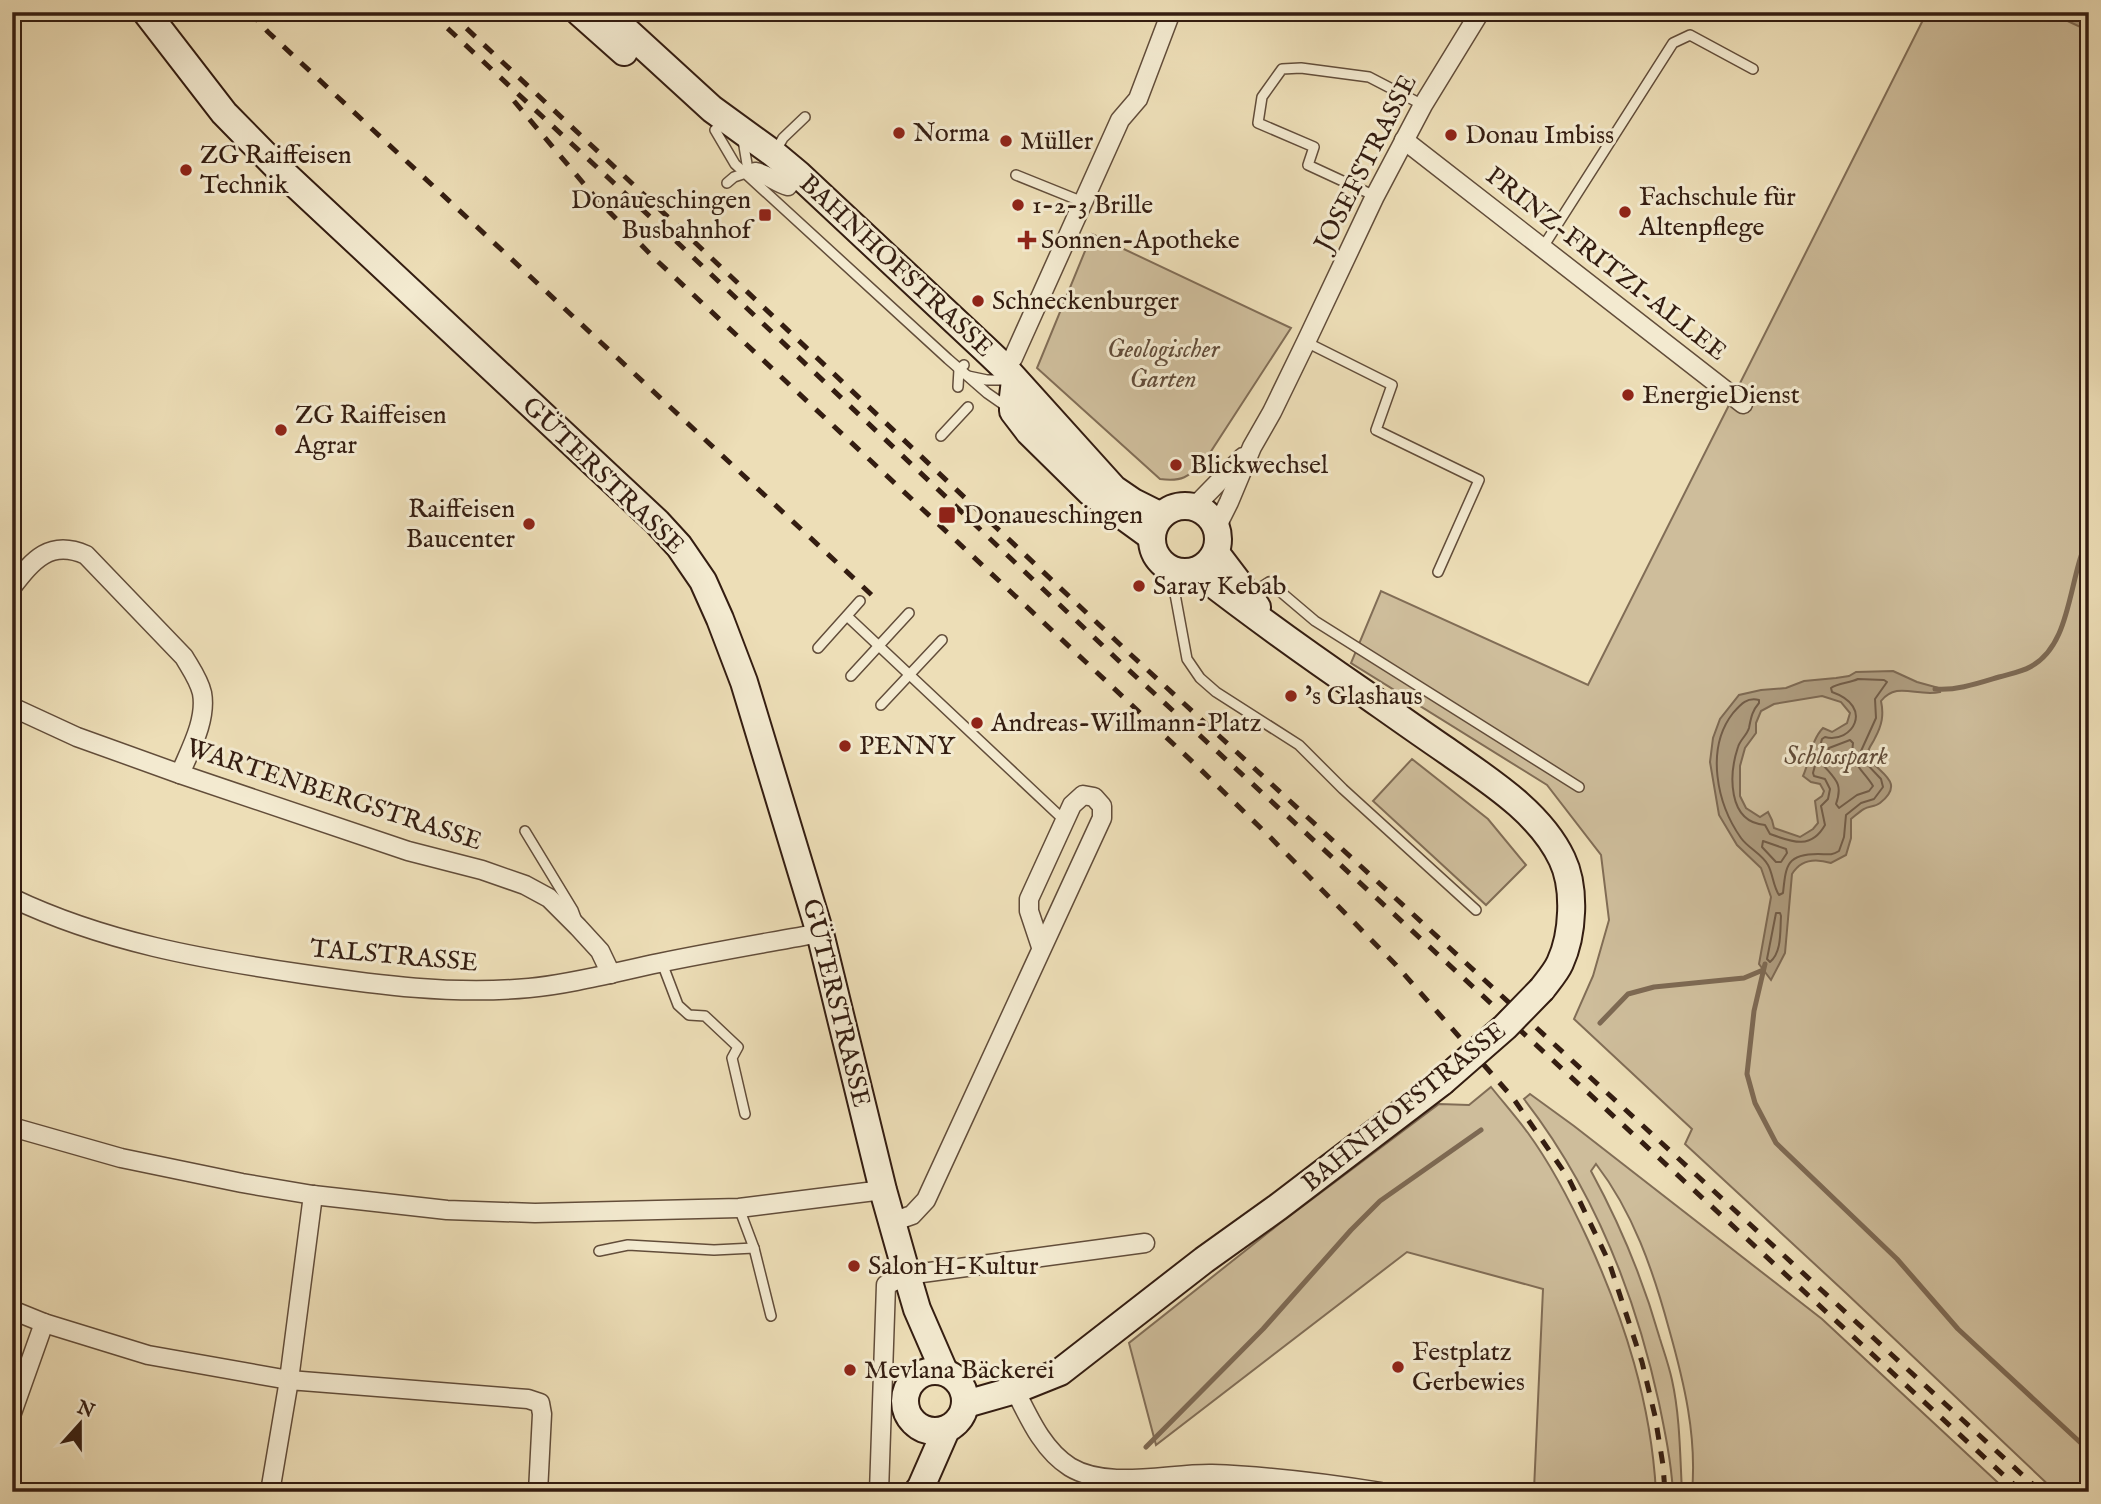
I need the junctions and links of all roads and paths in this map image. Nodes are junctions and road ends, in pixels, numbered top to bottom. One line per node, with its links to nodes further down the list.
1 (146, 12): 55 (main road, GÜTERSTRASSE)
2 (579, 12): 9 (main road, BAHNHOFSTRASSE)
3 (606, 12): 10 (main road, BAHNHOFSTRASSE)
4 (1171, 12): 18 (street)
5 (1480, 12): 7 (street, JOSEFSTRASSE)
6 (1752, 69): 19 (lane)
7 (1423, 105): 11 (street, JOSEFSTRASSE); 17 (lane)
8 (805, 117): 12 (lane)
9 (715, 130): 10 (main road, BAHNHOFSTRASSE); 13 (lane)
10 (743, 137): 12 (main road, BAHNHOFSTRASSE); 13 (lane)
11 (1404, 140): 17 (street, JOSEFSTRASSE); 19 (street, PRINZ-FRITZI-ALLEE)
12 (774, 154): 22 (main road, BAHNHOFSTRASSE)
13 (749, 173): 15 (lane); 16 (street); 21 (lane)
14 (1016, 175): 18 (lane)
15 (727, 183)
16 (788, 186)
17 (1375, 197): 20 (street, JOSEFSTRASSE)
18 (1083, 202): 22 (street)
19 (1543, 247): 24 (street, PRINZ-FRITZI-ALLEE)
20 (1306, 342): 28 (street, JOSEFSTRASSE); 34 (lane)
21 (963, 370): 22 (lane); 23 (lane); 26 (lane)
22 (1009, 373): 26 (main road, BAHNHOFSTRASSE); 30 (main road, BAHNHOFSTRASSE)
23 (958, 387)
24 (1743, 404)
25 (968, 407): 27 (lane)
26 (1013, 411): 30 (main road)
27 (941, 436)
28 (1252, 447): 29 (street, JOSEFSTRASSE); 31 (street, JOSEFSTRASSE)
29 (1195, 506): 30 (main road); 31 (main road)
30 (1156, 526): 33 (main road)
31 (1217, 526): 32 (main road)
32 (1216, 553): 33 (main road); 36 (main road, BAHNHOFSTRASSE)
33 (1186, 571): 40 (main road, BAHNHOFSTRASSE); 53 (lane)
34 (1438, 572)
35 (12, 587): 48 (street)
36 (1248, 596): 40 (main road, BAHNHOFSTRASSE); 49 (lane)
37 (860, 601): 39 (lane)
38 (909, 612): 42 (lane)
39 (846, 616): 42 (lane); 43 (lane)
40 (1273, 628): 74 (main road, BAHNHOFSTRASSE, bridge)
41 (942, 640): 45 (lane)
42 (878, 647): 44 (lane); 45 (lane)
43 (818, 648)
44 (851, 676)
45 (909, 676): 46 (lane); 50 (lane)
46 (881, 705)
47 (12, 707): 48 (street, WARTENBERGSTRASSE)
48 (180, 774): 54 (street, WARTENBERGSTRASSE)
49 (1579, 787)
50 (1065, 821): 56 (street); 56 (street)
51 (525, 831): 54 (lane)
52 (12, 898): 58 (street, TALSTRASSE)
53 (1476, 910)
54 (578, 926): 58 (street, WARTENBERGSTRASSE)
55 (820, 933): 57 (street, TALSTRASSE); 61 (main road, GÜTERSTRASSE)
56 (1041, 947): 64 (street)
57 (662, 963): 58 (street, TALSTRASSE); 59 (lane)
58 (611, 974)
59 (745, 1114)
60 (12, 1127): 62 (street)
61 (883, 1190): 63 (street); 64 (main road, GÜTERSTRASSE)
62 (313, 1195): 63 (street); 72 (street)
63 (739, 1208): 66 (lane)
64 (892, 1222): 68 (main road, GÜTERSTRASSE)
65 (1146, 1243): 68 (street)
66 (754, 1248): 67 (lane); 70 (lane)
67 (599, 1251)
68 (907, 1275): 73 (main road, GÜTERSTRASSE); 79 (street)
69 (12, 1310): 71 (street)
70 (771, 1316)
71 (44, 1323): 72 (street); 75 (street)
72 (289, 1380): 77 (street); 78 (street)
73 (948, 1383): 74 (main road, BAHNHOFSTRASSE); 76 (main road); 76 (main road)
74 (1015, 1390): 82 (street)
75 (12, 1413)
76 (933, 1429): 80 (main road); 81 (main road)
77 (270, 1492)
78 (538, 1492)
79 (878, 1492)
80 (911, 1492)
81 (917, 1492)
82 (1381, 1492)

